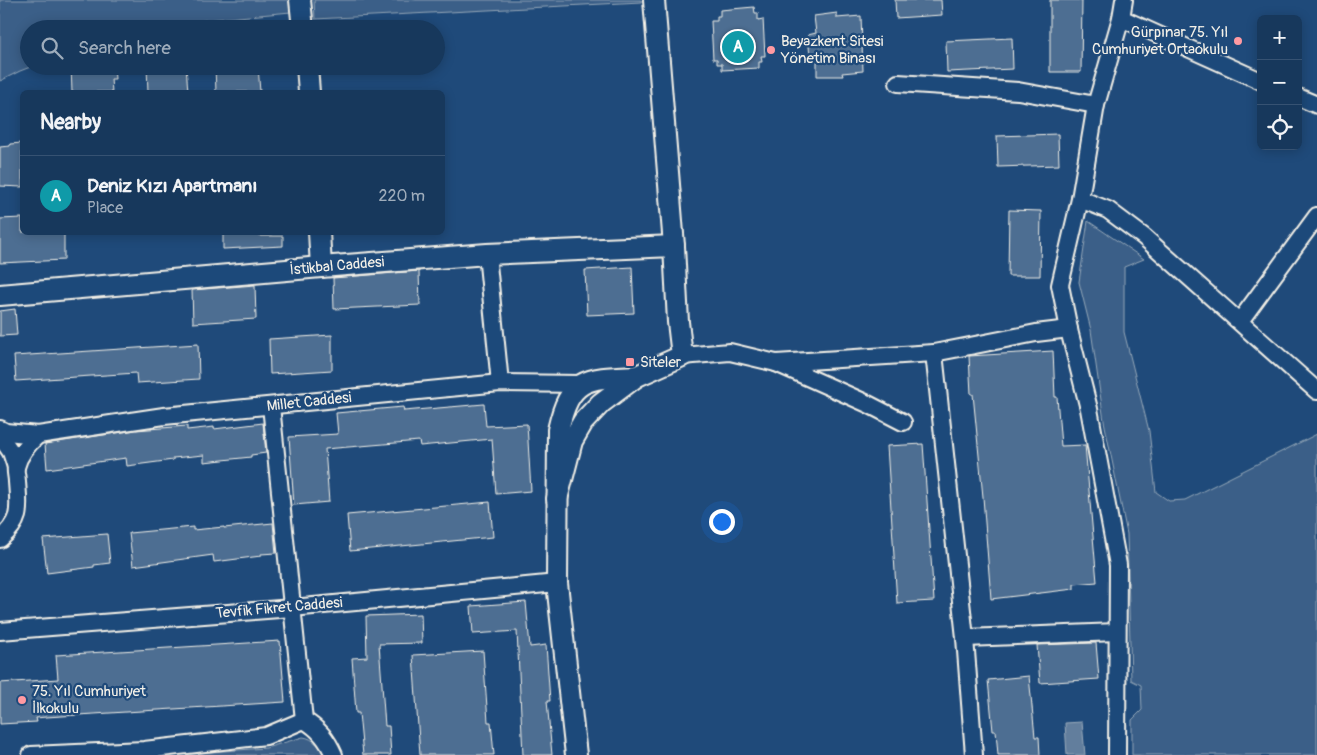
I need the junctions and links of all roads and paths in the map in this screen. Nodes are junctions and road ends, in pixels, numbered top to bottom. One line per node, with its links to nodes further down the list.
1 (300, 0): 5 (street)
2 (654, 0): 16 (street)
3 (1124, 0): 4 (street)
4 (1121, 18): 7 (street); 11 (street)
5 (302, 20)
6 (308, 75): 9 (street)
7 (1257, 79)
8 (898, 84): 11 (street)
9 (309, 90)
10 (1302, 99): 12 (street)
11 (1096, 105): 13 (street)
12 (1317, 105)
13 (1080, 199): 20 (street); 21 (street)
14 (1317, 216): 20 (street)
15 (319, 235): 18 (street)
16 (674, 246): 17 (street, İstikbal Caddesi); 23 (street)
17 (487, 254): 18 (street, İstikbal Caddesi); 26 (street)
18 (322, 266): 19 (street, İstikbal Caddesi)
19 (0, 296)
20 (1240, 321): 28 (street)
21 (1069, 329): 22 (street); 40 (street)
22 (934, 353): 24 (street); 41 (street)
23 (682, 356): 24 (street); 25 (street)
24 (776, 363): 30 (street)
25 (636, 376): 27 (street); 35 (street)
26 (500, 383): 27 (street, Millet Caddesi); 29 (street, Millet Caddesi)
27 (581, 384): 35 (street)
28 (1317, 390)
29 (271, 406): 32 (street, Millet Caddesi); 38 (street)
30 (903, 422)
31 (0, 429): 32 (street, Millet Caddesi)
32 (38, 434): 34 (street)
33 (0, 436): 34 (street)
34 (16, 467): 36 (street)
35 (557, 498): 37 (street)
36 (0, 539)
37 (557, 583): 38 (street, Tevfik Fikret Caddesi); 46 (street)
38 (292, 608): 39 (street, Tevfik Fikret Caddesi); 42 (street)
39 (0, 631)
40 (1117, 632): 41 (street); 48 (street)
41 (965, 638): 47 (street)
42 (304, 720): 43 (street); 45 (street)
43 (145, 752): 44 (street)
44 (31, 755)
45 (334, 755)
46 (576, 755)
47 (974, 755)
48 (1117, 755)

